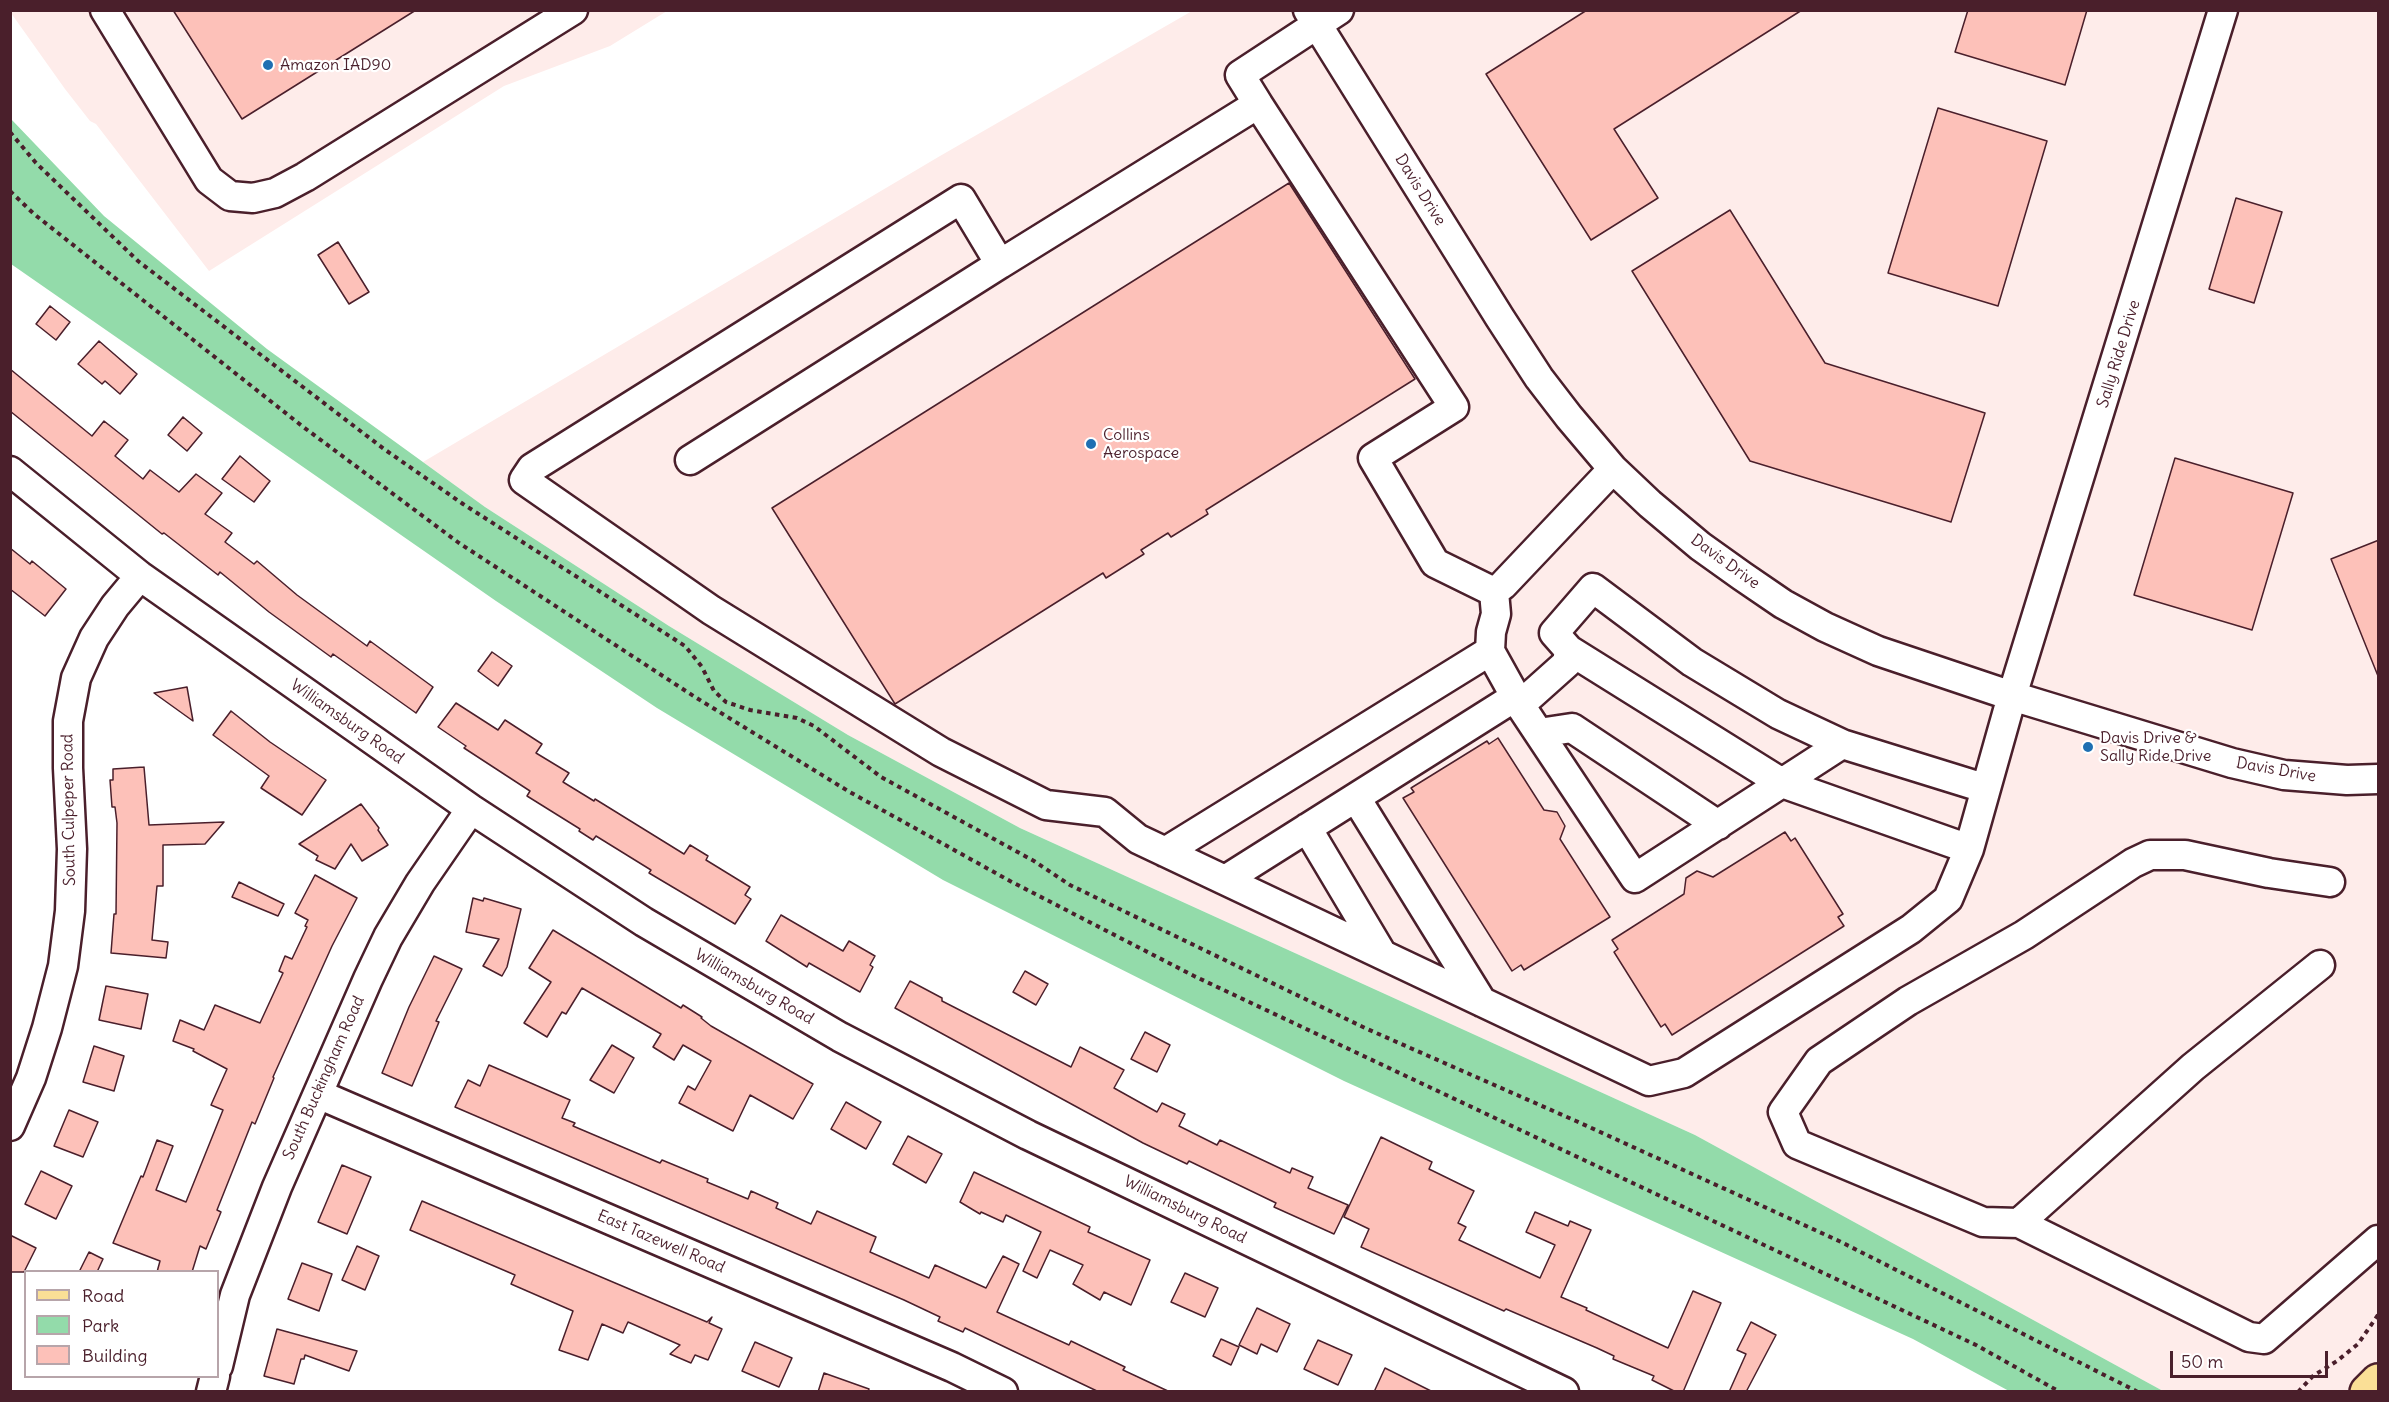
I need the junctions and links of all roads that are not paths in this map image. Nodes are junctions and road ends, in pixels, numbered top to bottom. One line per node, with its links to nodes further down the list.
1 (105, 10): 2 (street)
2 (573, 10)
3 (2223, 10): 14 (street, Sally Ride Drive)
4 (1322, 15): 5 (street); 8 (street, Davis Drive)
5 (1258, 104): 6 (street); 11 (street)
6 (1000, 264): 7 (street); 26 (street, Sally Ride Drive)
7 (690, 460)
8 (1612, 469): 11 (street); 14 (street, Davis Drive)
9 (10, 471): 10 (street, Williamsburg Road)
10 (140, 576): 22 (street, Williamsburg Road); 33 (street, South Culpeper Road)
11 (1494, 592): 13 (street)
12 (1569, 650): 15 (street); 17 (street); 19 (street)
13 (1490, 651): 15 (street); 26 (street)
14 (2012, 696): 18 (street, Davis Drive); 20 (street, Sally Ride Drive)
15 (1518, 701): 16 (street); 21 (street)
16 (1539, 733): 23 (street); 23 (street)
17 (1842, 744): 19 (street); 20 (street)
18 (2379, 779)
19 (1782, 783): 23 (street); 25 (street)
20 (1984, 788): 25 (street, Sally Ride Drive)
21 (1356, 798): 24 (street); 31 (street)
22 (471, 809): 32 (street, South Buckingham Road); 39 (street, Williamsburg Road)
23 (1718, 825)
24 (1307, 828): 27 (street); 29 (street)
25 (1969, 849): 31 (street, Sally Ride Drive)
26 (1165, 852): 27 (street, Sally Ride Drive)
27 (1225, 880): 29 (street, Sally Ride Drive)
28 (2330, 882): 34 (street)
29 (1382, 954): 31 (street, Sally Ride Drive)
30 (2320, 965): 34 (street)
31 (1482, 1002)
32 (318, 1094): 36 (street, South Buckingham Road); 38 (street, East Tazewell Road)
33 (10, 1126)
34 (2019, 1223): 35 (street)
35 (2379, 1240)
36 (219, 1362)
37 (2379, 1381): 40 (main road)
38 (1003, 1392)
39 (1564, 1392)
40 (2367, 1392)

